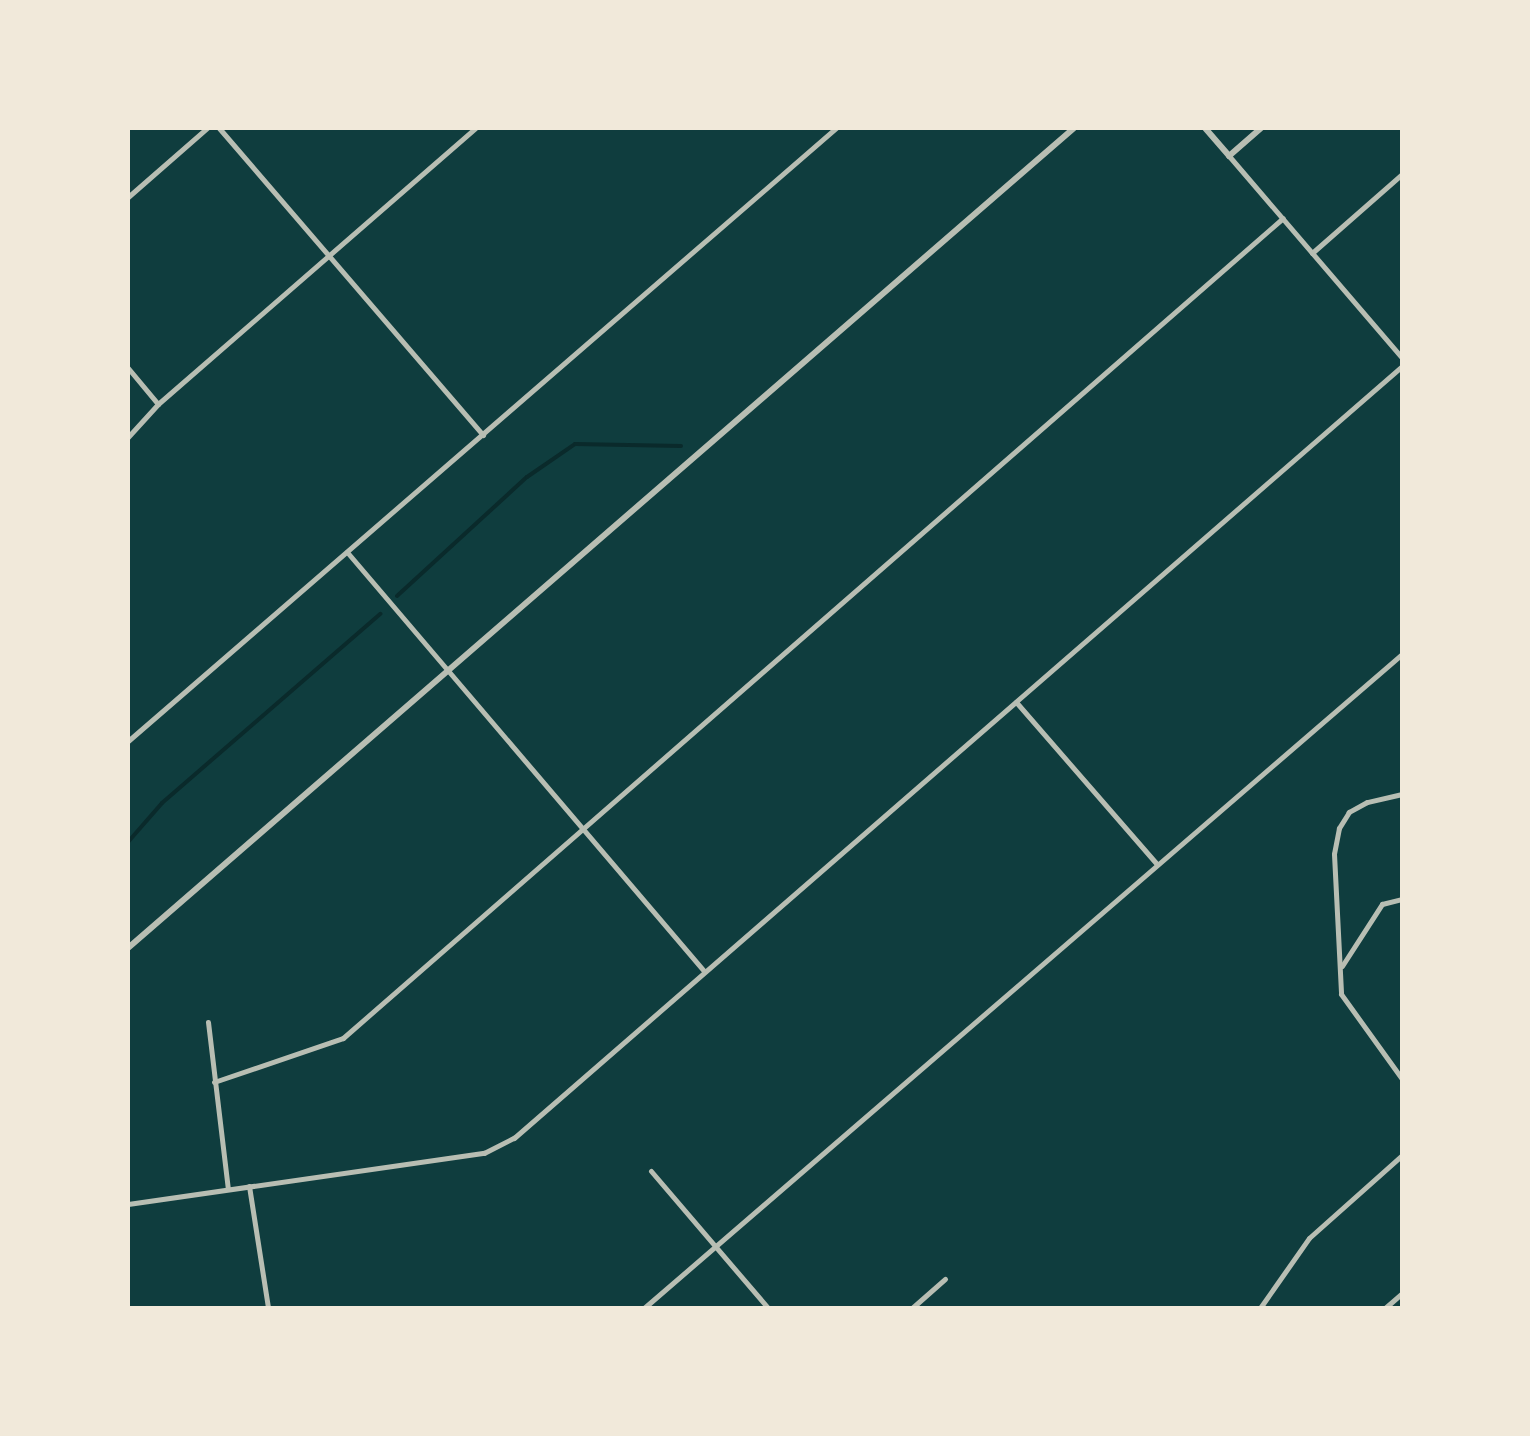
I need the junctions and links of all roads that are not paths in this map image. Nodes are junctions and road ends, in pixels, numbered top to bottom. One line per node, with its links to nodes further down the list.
1 (207, 128): 10 (street)
2 (218, 128): 13 (street)
3 (475, 128): 13 (street)
4 (836, 128): 20 (street)
5 (1074, 128): 24 (street)
6 (1204, 128): 8 (street)
7 (1261, 128): 8 (street)
8 (1229, 156): 11 (street)
9 (1402, 174): 12 (street)
10 (128, 197)
11 (1283, 218): 12 (street); 28 (street)
12 (1312, 253): 15 (street)
13 (330, 257): 19 (street); 20 (street)
14 (1402, 343): 15 (street)
15 (1395, 349): 16 (street)
16 (1402, 358)
17 (1402, 366): 25 (street)
18 (128, 368): 19 (street)
19 (158, 404): 21 (street)
20 (483, 435): 22 (street)
21 (128, 438)
22 (347, 552): 24 (street); 26 (street)
23 (1402, 654): 29 (street)
24 (448, 669): 28 (street); 32 (street)
25 (1016, 702): 29 (street); 34 (street)
26 (128, 741)
27 (1402, 794): 33 (street)
28 (582, 828): 34 (street); 37 (street)
29 (1157, 864): 43 (street)
30 (1402, 897): 31 (street); 33 (street)
31 (1402, 912)
32 (128, 948)
33 (1340, 968): 36 (street)
34 (704, 971): 40 (street)
35 (208, 1022): 37 (street)
36 (1402, 1079)
37 (214, 1082): 41 (street)
38 (1402, 1155): 50 (street)
39 (651, 1170): 43 (street)
40 (249, 1186): 41 (street); 46 (street)
41 (228, 1189): 42 (street)
42 (128, 1204)
43 (716, 1247): 47 (street); 48 (street)
44 (945, 1279): 49 (street)
45 (1402, 1293): 51 (street)
46 (268, 1308)
47 (644, 1308)
48 (768, 1308)
49 (912, 1308)
50 (1260, 1308)
51 (1385, 1308)

